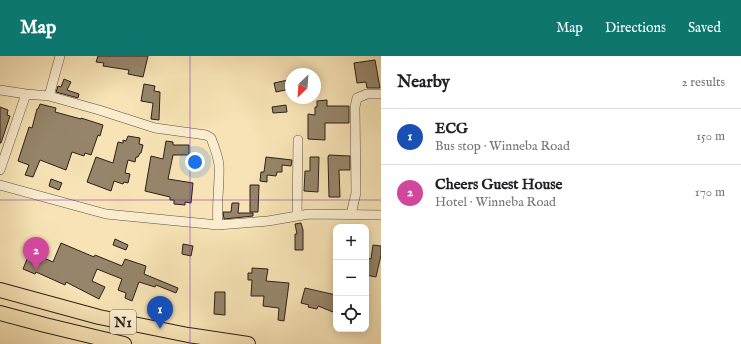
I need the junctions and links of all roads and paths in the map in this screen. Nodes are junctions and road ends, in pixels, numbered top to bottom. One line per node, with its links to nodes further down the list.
1 (60, 56): 5 (street)
2 (0, 90): 3 (street)
3 (26, 94): 5 (street); 7 (street)
4 (381, 94): 9 (street)
5 (49, 96): 12 (street)
6 (298, 140): 10 (street)
7 (0, 170)
8 (0, 185): 12 (street)
9 (351, 214): 10 (street); 11 (street)
10 (297, 216): 12 (street)
11 (381, 216)
12 (218, 225)
13 (0, 290): 16 (highway, N1)
14 (0, 313): 15 (highway, N1)
15 (124, 344)
16 (248, 344)

